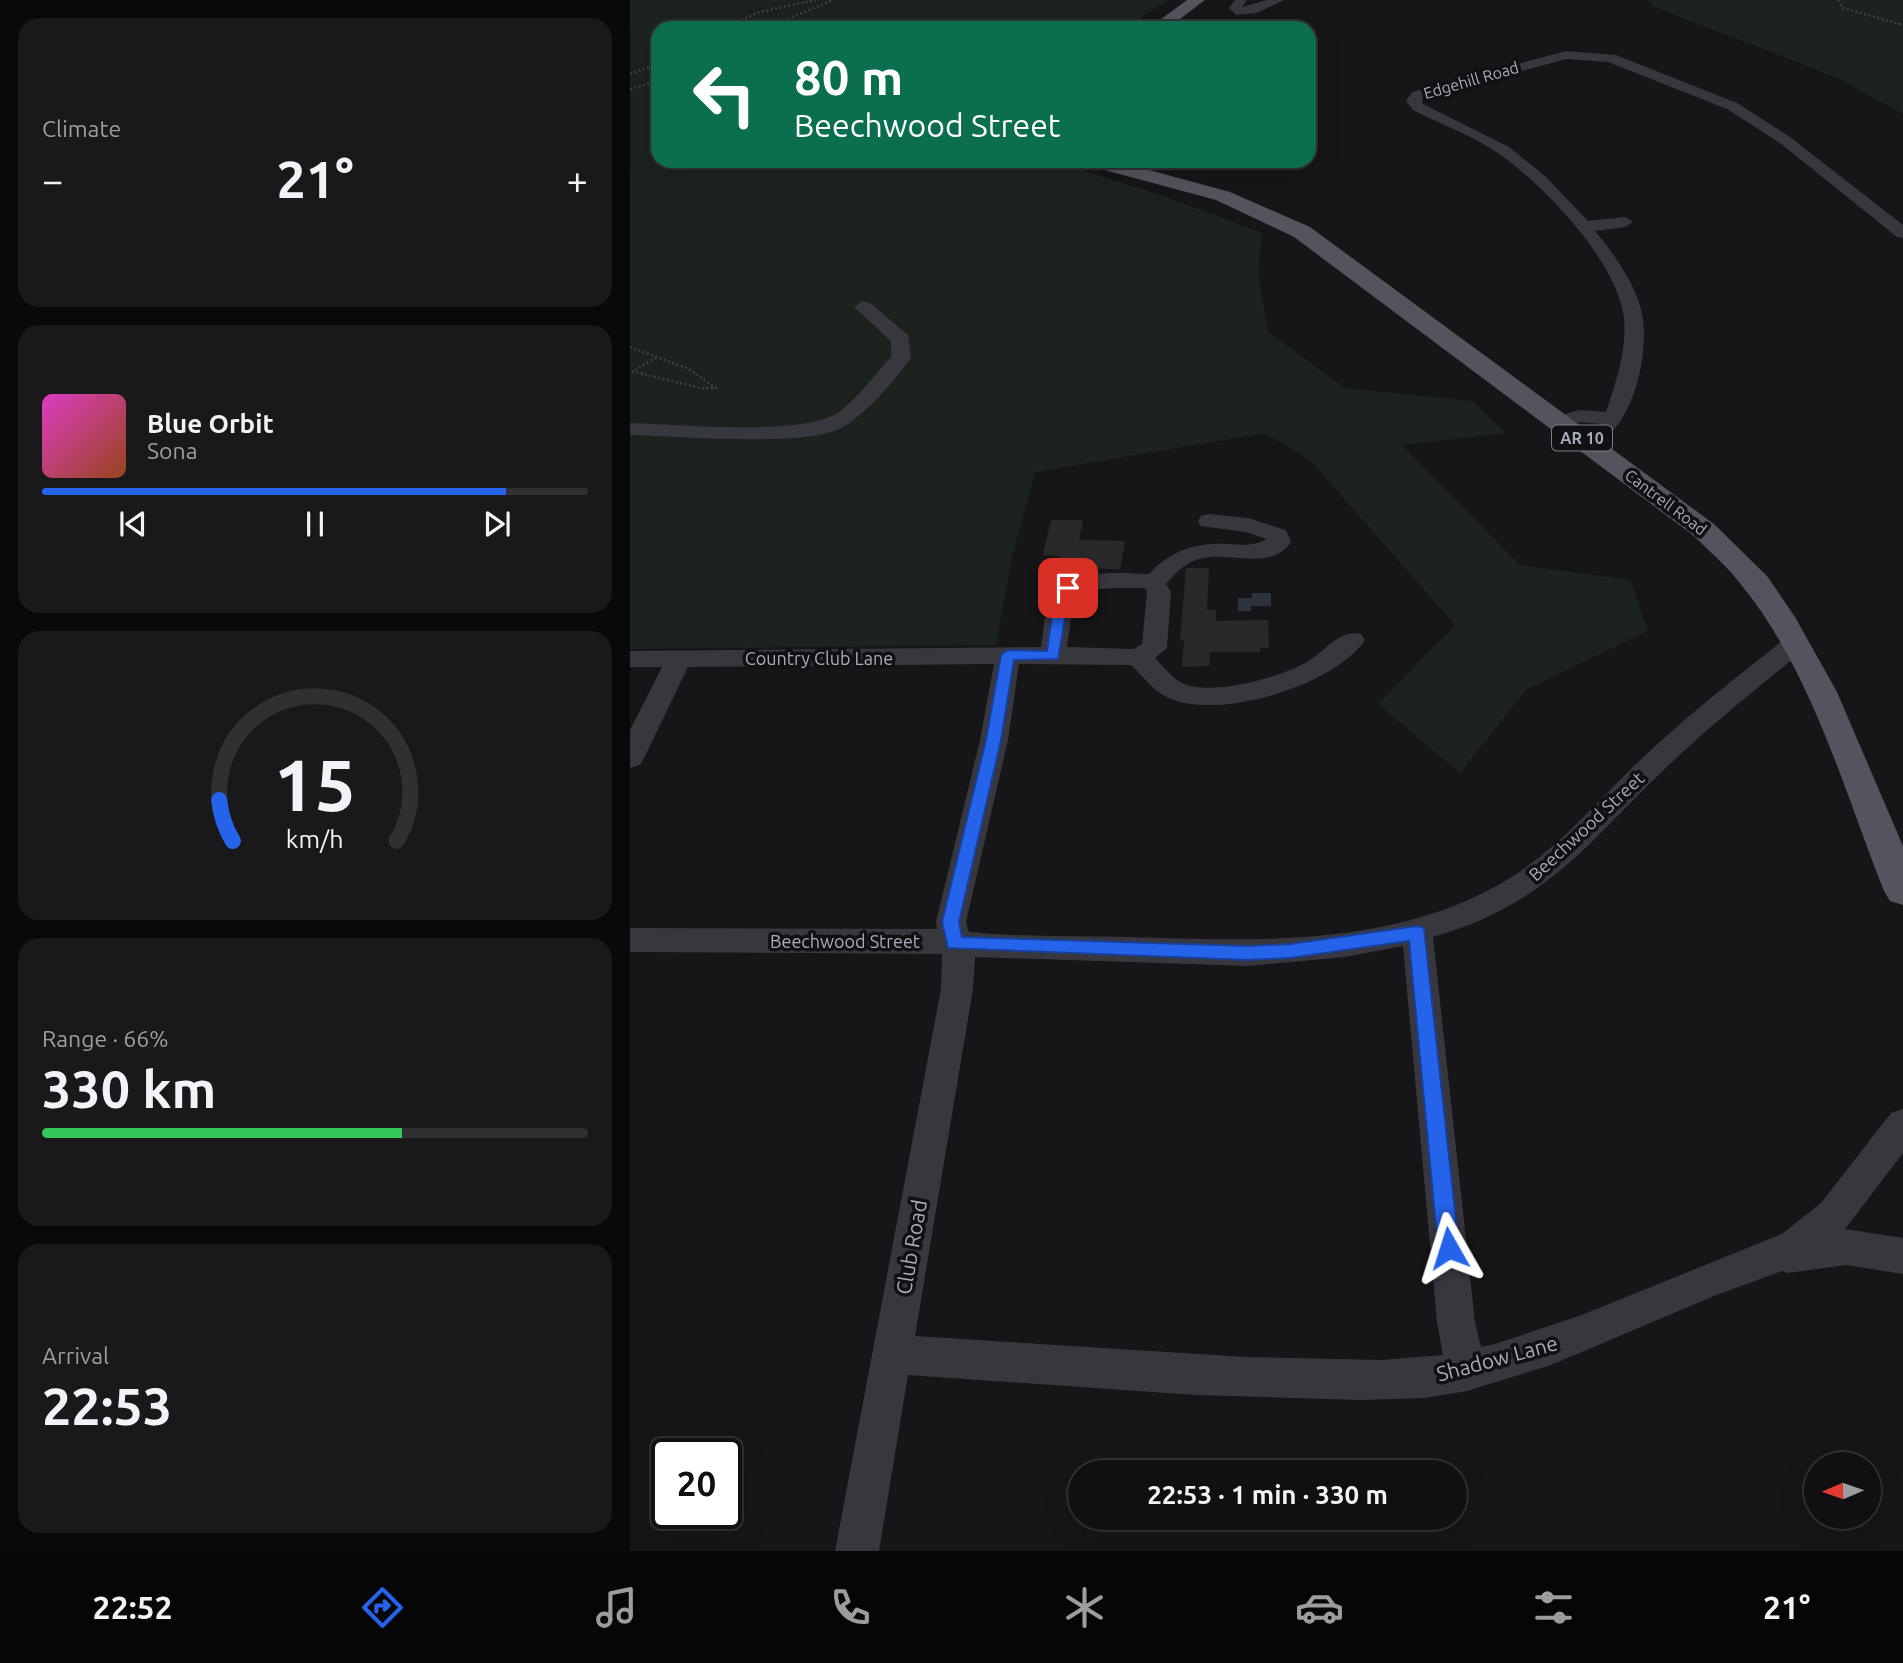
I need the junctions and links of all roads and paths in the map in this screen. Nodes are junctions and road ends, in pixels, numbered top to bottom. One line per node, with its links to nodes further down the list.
1 (816, 0): 7 (path)
2 (833, 0): 8 (path)
3 (1197, 0): 9 (main road)
4 (1241, 0): 5 (street)
5 (1278, 0)
6 (1838, 0): 10 (path)
7 (738, 21)
8 (784, 21)
9 (1167, 21)
10 (1903, 25)
11 (651, 67): 12 (path)
12 (630, 75)
13 (651, 83): 14 (path)
14 (630, 89)
15 (1119, 168): 24 (main road, Cantrell Road / AR 10)
16 (1625, 222): 17 (street)
17 (1583, 227): 18 (street, Edgehill Road); 23 (street, Edgehill Road)
18 (1903, 233)
19 (863, 307): 25 (street)
20 (630, 347): 21 (path)
21 (657, 357): 22 (path); 22 (path)
22 (632, 371)
23 (1614, 419): 24 (street); 26 (street)
24 (1558, 422): 26 (main road, Cantrell Road / AR 10)
25 (630, 429)
26 (1587, 442): 30 (main road, Cantrell Road / AR 10)
27 (1209, 521): 28 (street)
28 (1154, 583): 32 (street); 33 (street)
29 (1352, 640): 33 (street)
30 (1796, 644): 37 (main road, Cantrell Road / AR 10); 38 (street, Beechwood Street)
31 (1008, 655): 32 (street, Country Club Lane); 34 (street, Country Club Lane); 40 (street)
32 (1053, 655): 33 (street, Country Club Lane)
33 (1138, 657)
34 (679, 658): 35 (street, Country Club Lane); 36 (street)
35 (630, 659)
36 (630, 758)
37 (1903, 891)
38 (1417, 933): 40 (street, Beechwood Street); 45 (street)
39 (630, 940): 40 (street, Beechwood Street)
40 (954, 943): 44 (street, Club Road)
41 (1903, 1124): 43 (street, Shadow Lane)
42 (1903, 1256): 43 (street)
43 (1768, 1258): 45 (street, Shadow Lane)
44 (892, 1354): 45 (street, Shadow Lane); 46 (street, Club Road)
45 (1466, 1371)
46 (857, 1551)

